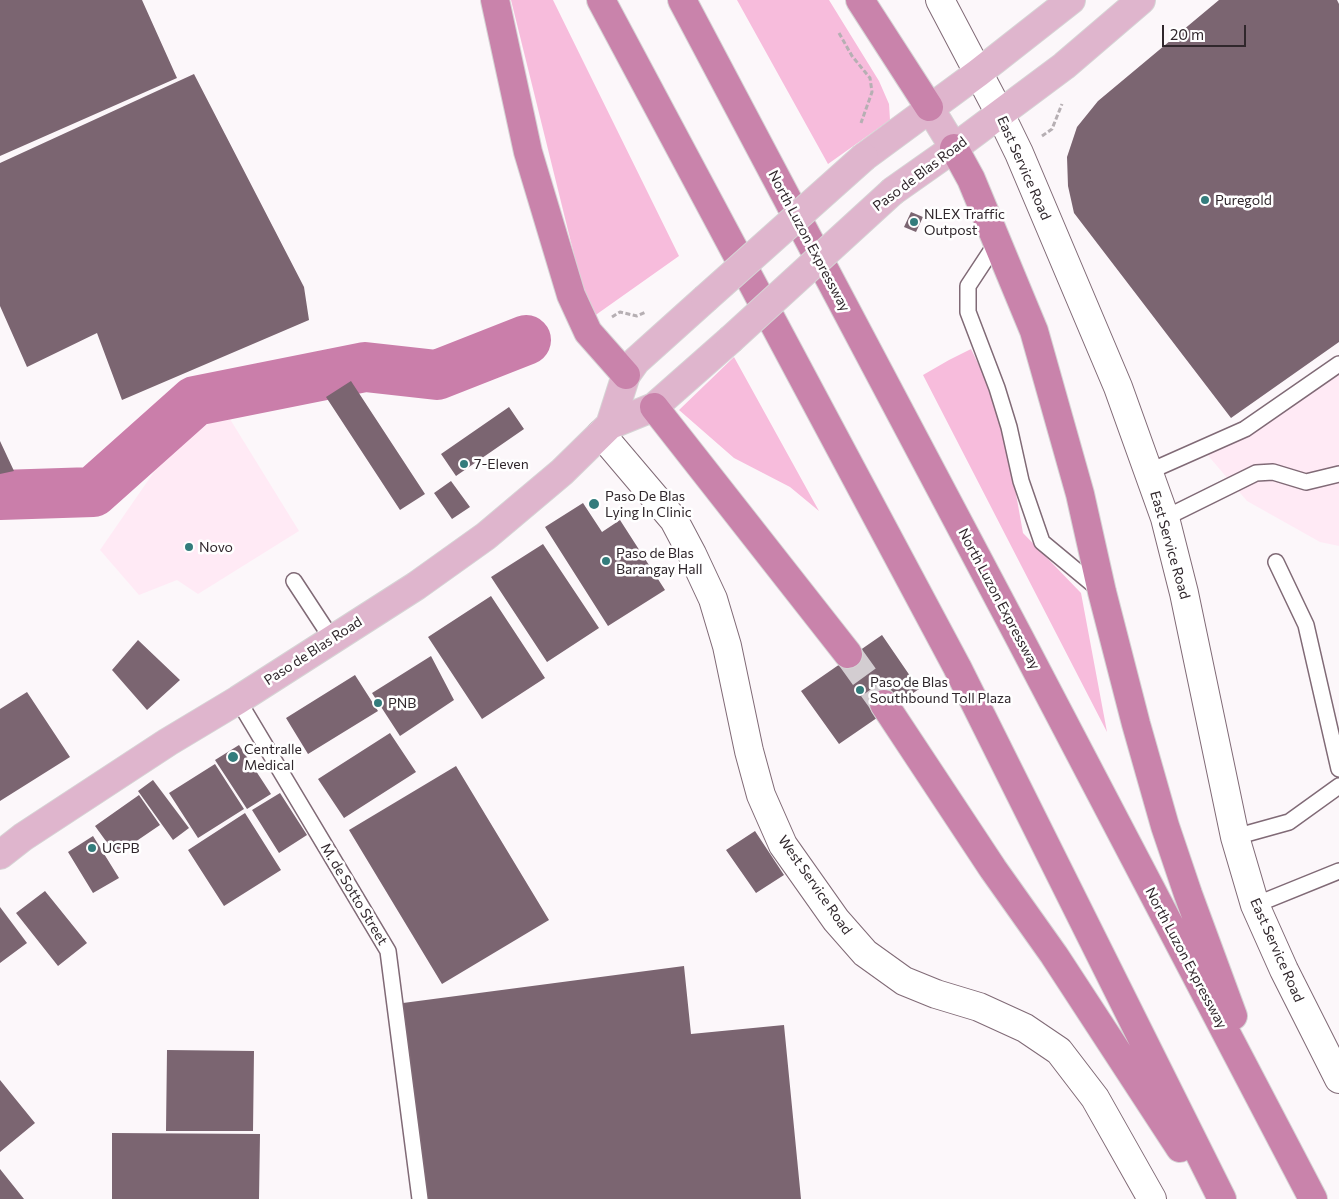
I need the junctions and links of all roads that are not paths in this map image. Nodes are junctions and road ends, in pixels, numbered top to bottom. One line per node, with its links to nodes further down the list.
1 (496, 0): 14 (highway)
2 (601, 0): 38 (highway)
3 (682, 0): 34 (highway, North Luzon Expressway)
4 (860, 0): 9 (highway)
5 (940, 0): 8 (main road, East Service Road)
6 (1072, 0): 8 (main road, Paso de Blas Road)
7 (1141, 0): 10 (main road, Paso de Blas Road)
8 (978, 73): 9 (main road, Paso de Blas Road); 10 (main road, East Service Road)
9 (929, 108): 11 (main road); 14 (main road, Paso de Blas Road, bridge)
10 (1000, 114): 11 (main road, Paso de Blas Road); 17 (main road, East Service Road)
11 (954, 148): 12 (highway); 15 (main road, Paso de Blas Road, bridge)
12 (998, 242): 22 (highway); 22 (lane)
13 (1339, 364): 17 (lane)
14 (626, 375): 15 (main road); 16 (main road, Paso de Blas Road)
15 (654, 408): 16 (main road, Paso de Blas Road); 24 (highway)
16 (606, 430): 23 (main road, Paso de Blas Road); 36 (main road, West Service Road)
17 (1148, 472): 19 (main road, East Service Road)
18 (1339, 474): 19 (lane)
19 (1165, 518): 29 (main road, East Service Road)
20 (1276, 562): 27 (lane)
21 (294, 581): 23 (lane)
22 (1102, 592): 34 (highway)
23 (332, 639): 25 (main road, Paso de Blas Road)
24 (848, 654)
25 (238, 700): 30 (main road, Paso de Blas Road); 35 (lane, M. de Sotto Street)
26 (884, 704): 37 (highway)
27 (1339, 769)
28 (1339, 786): 29 (lane)
29 (1235, 837): 32 (main road, East Service Road)
30 (0, 855)
31 (1339, 871): 32 (lane)
32 (1255, 905): 33 (main road, East Service Road)
33 (1339, 1079)
34 (1270, 1118): 39 (highway, North Luzon Expressway)
35 (420, 1199)
36 (1152, 1199)
37 (1213, 1199)
38 (1222, 1199)
39 (1313, 1199)

